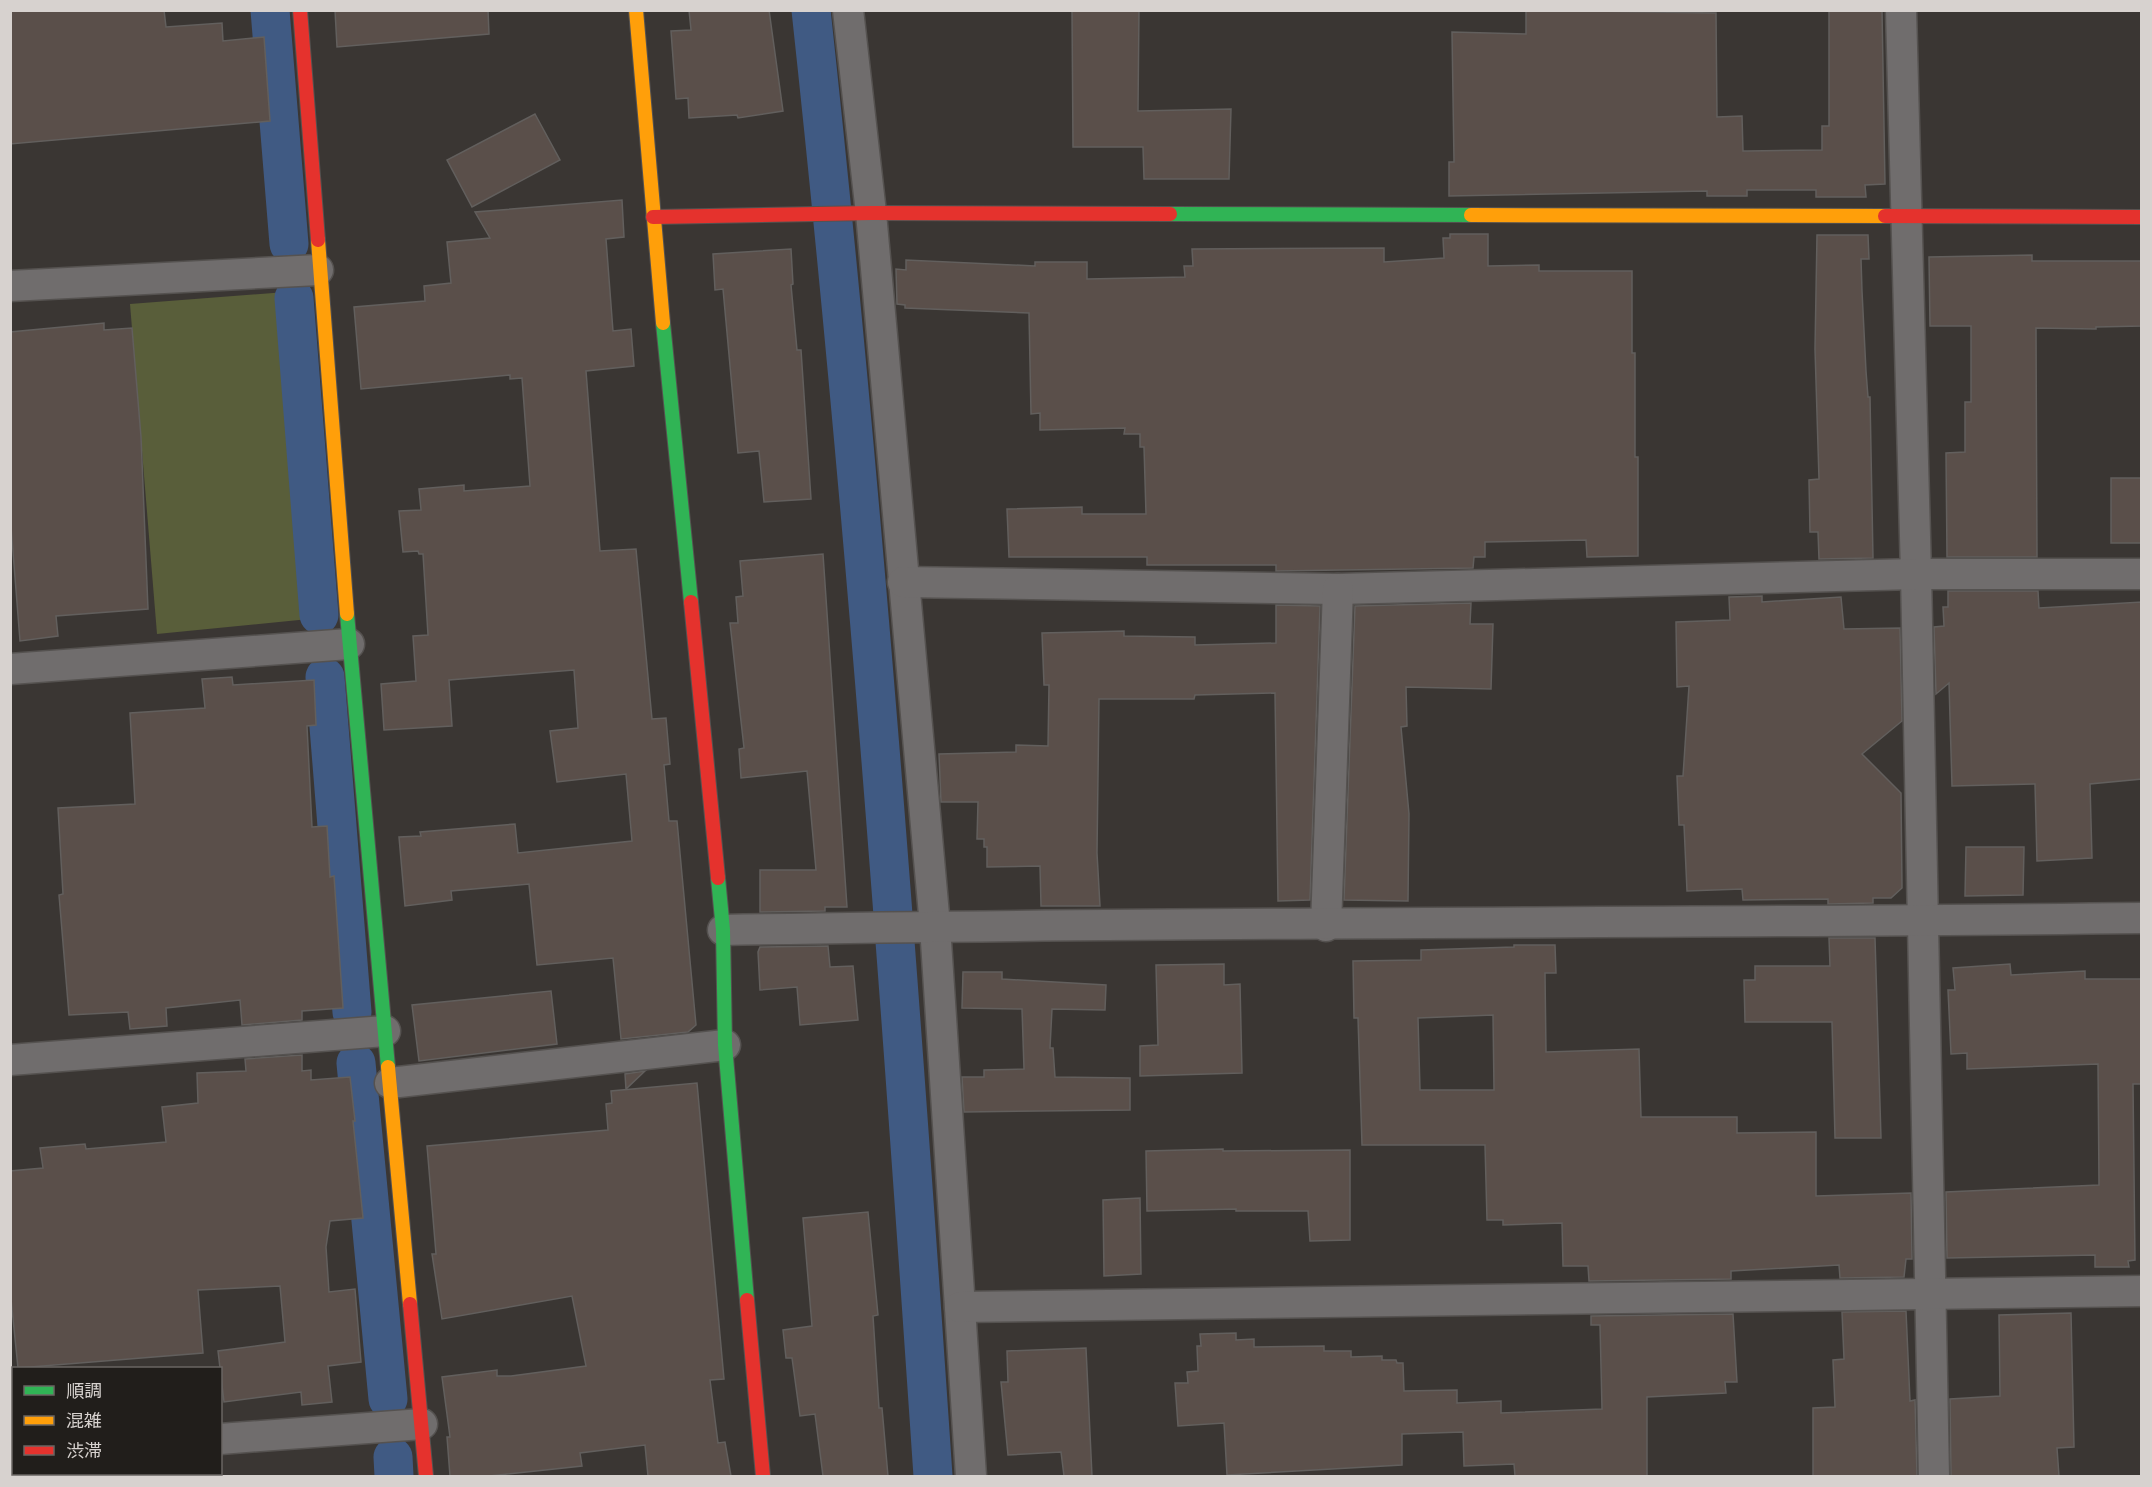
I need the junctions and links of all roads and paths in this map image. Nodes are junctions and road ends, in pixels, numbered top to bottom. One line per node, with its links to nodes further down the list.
1 (300, 10): 9 (street)
2 (636, 10): 7 (street)
3 (848, 10): 5 (street)
4 (1901, 10): 6 (street)
5 (871, 213): 6 (street); 7 (street); 13 (street)
6 (1906, 216): 8 (street); 11 (street)
7 (653, 217): 21 (street)
8 (2142, 217)
9 (318, 270): 10 (street); 15 (street)
10 (10, 286)
11 (1916, 574): 12 (street); 14 (street); 18 (street)
12 (2142, 574)
13 (903, 582): 14 (street); 19 (street)
14 (1338, 589): 20 (street)
15 (349, 644): 16 (street); 22 (street)
16 (10, 669)
17 (2142, 918): 18 (street)
18 (1923, 921): 20 (street); 27 (street)
19 (935, 926): 20 (street); 21 (street); 28 (street)
20 (1326, 926)
21 (723, 930): 23 (street)
22 (385, 1031): 24 (street); 25 (street)
23 (725, 1045): 25 (street); 32 (street)
24 (10, 1060)
25 (390, 1083): 29 (street)
26 (2142, 1291): 27 (street)
27 (1930, 1293): 28 (street); 34 (street)
28 (960, 1307): 33 (street)
29 (422, 1424): 30 (street); 31 (street)
30 (222, 1439)
31 (426, 1476)
32 (763, 1476)
33 (971, 1476)
34 (1934, 1476)

